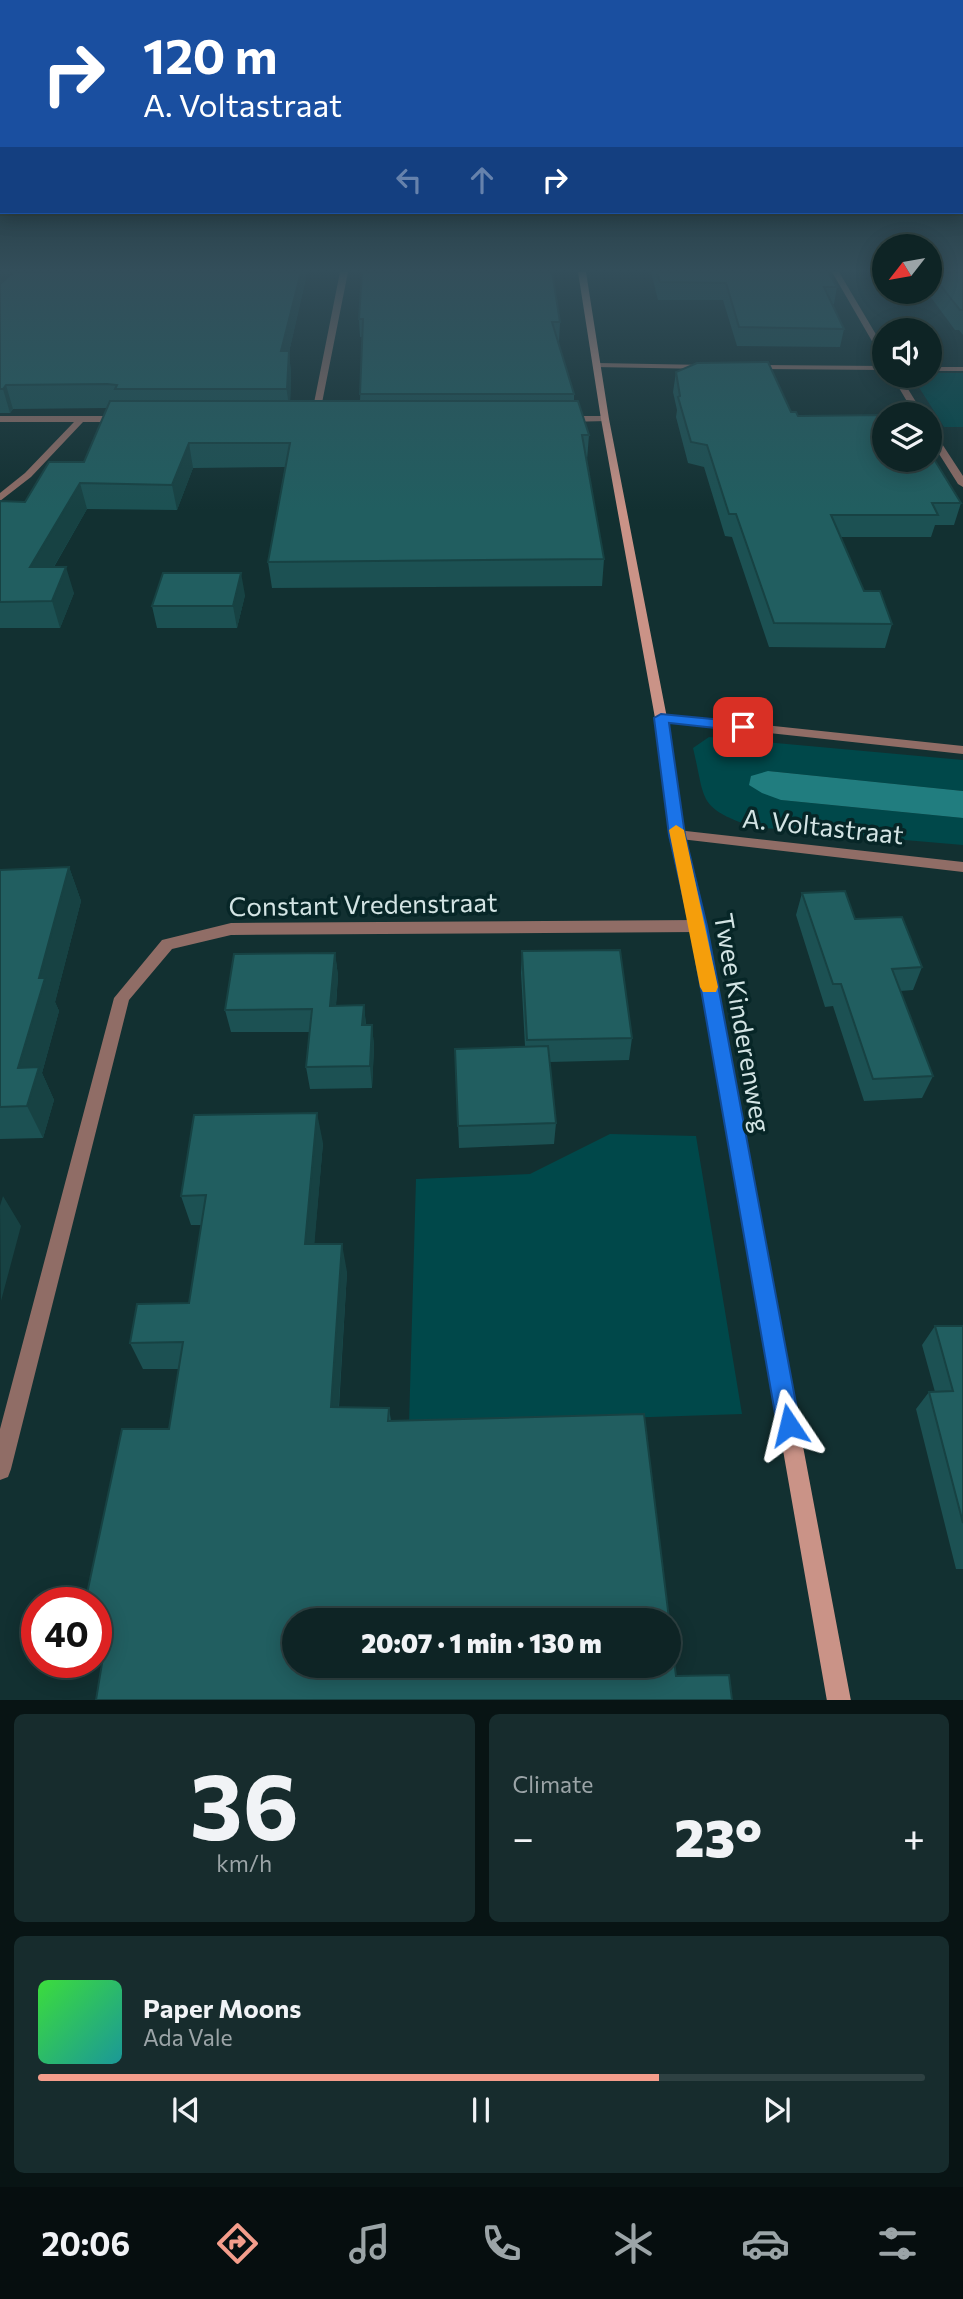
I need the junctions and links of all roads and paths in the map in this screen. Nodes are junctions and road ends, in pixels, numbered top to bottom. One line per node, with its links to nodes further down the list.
1 (328, 351): 10 (street)
2 (595, 351): 3 (street, Twee Kinderenweg)
3 (597, 365): 4 (street); 16 (street, Twee Kinderenweg)
4 (720, 367)
5 (747, 367): 6 (street)
6 (872, 368)
7 (942, 369): 8 (street)
8 (963, 369)
9 (301, 418): 10 (street)
10 (315, 418): 11 (street)
11 (328, 418)
12 (0, 419): 13 (street)
13 (81, 419): 14 (street); 19 (street)
14 (136, 419)
15 (550, 419): 16 (street)
16 (605, 419): 20 (street, Twee Kinderenweg)
17 (942, 450): 18 (street)
18 (963, 484)
19 (0, 498)
20 (661, 718): 21 (street); 22 (street, Twee Kinderenweg)
21 (963, 750)
22 (677, 835): 23 (street, A. Voltastraat); 24 (street, Twee Kinderenweg)
23 (963, 867)
24 (698, 926): 25 (street, Constant Vredenstraat); 26 (street, Twee Kinderenweg)
25 (0, 1469)
26 (839, 1700)

